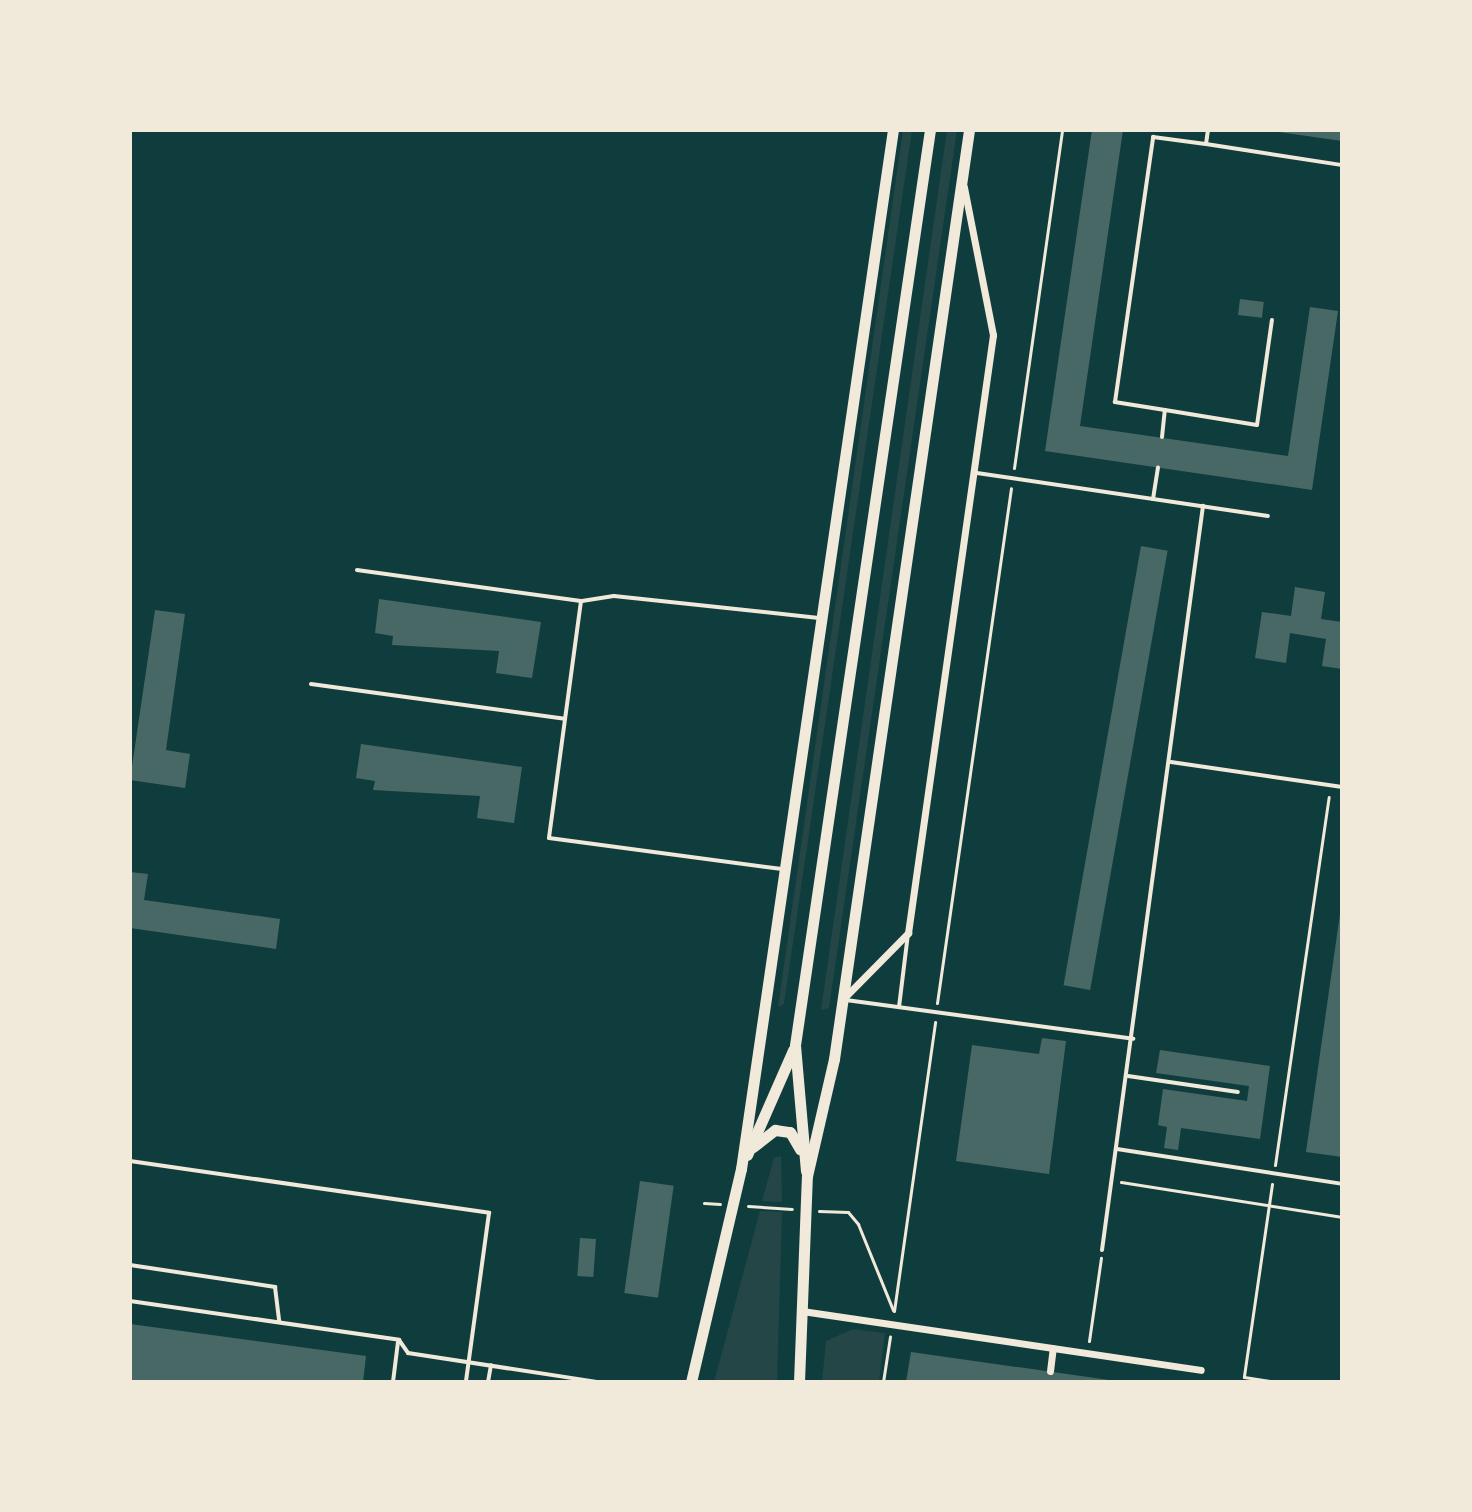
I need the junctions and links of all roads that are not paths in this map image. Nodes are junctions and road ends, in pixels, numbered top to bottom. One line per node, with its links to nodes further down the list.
1 (893, 130): 18 (main road)
2 (930, 130): 28 (main road)
3 (969, 130): 7 (main road)
4 (1208, 130): 5 (lane)
5 (1206, 144): 6 (lane); 9 (lane)
6 (1342, 165)
7 (962, 177): 12 (street); 25 (main road)
8 (1272, 320): 9 (lane)
9 (1165, 410): 10 (lane)
10 (1162, 437)
11 (1158, 467): 13 (lane)
12 (977, 473): 13 (lane); 24 (street)
13 (1153, 499): 14 (lane)
14 (1203, 506): 15 (lane); 21 (lane)
15 (1268, 516)
16 (357, 570): 17 (lane)
17 (581, 601): 18 (lane); 20 (lane)
18 (822, 619): 23 (main road)
19 (311, 684): 20 (lane)
20 (565, 719): 23 (lane)
21 (1171, 762): 22 (lane); 27 (lane)
22 (1342, 787)
23 (784, 870): 35 (main road)
24 (908, 933): 25 (street); 26 (lane)
25 (843, 999): 26 (lane); 36 (main road)
26 (899, 1007): 27 (lane)
27 (1133, 1039): 29 (lane)
28 (795, 1045): 32 (main road); 33 (main road)
29 (1128, 1076): 30 (lane); 31 (lane)
30 (1238, 1092)
31 (1117, 1149): 37 (lane); 38 (lane)
32 (747, 1153): 33 (main road); 35 (main road)
33 (803, 1157): 36 (main road)
34 (130, 1161): 45 (lane)
35 (741, 1169): 53 (main road)
36 (807, 1176): 41 (main road)
37 (1342, 1184)
38 (1102, 1250)
39 (130, 1265): 42 (lane)
40 (130, 1301): 42 (lane)
41 (802, 1311): 44 (street); 54 (main road)
42 (279, 1322): 43 (lane)
43 (399, 1340): 45 (lane); 49 (lane)
44 (1053, 1348): 47 (street); 48 (street)
45 (469, 1362): 46 (lane); 50 (lane)
46 (491, 1365): 51 (lane); 52 (lane)
47 (1201, 1370)
48 (1050, 1371)
49 (393, 1382)
50 (466, 1382)
51 (488, 1382)
52 (597, 1382)
53 (691, 1382)
54 (799, 1382)

